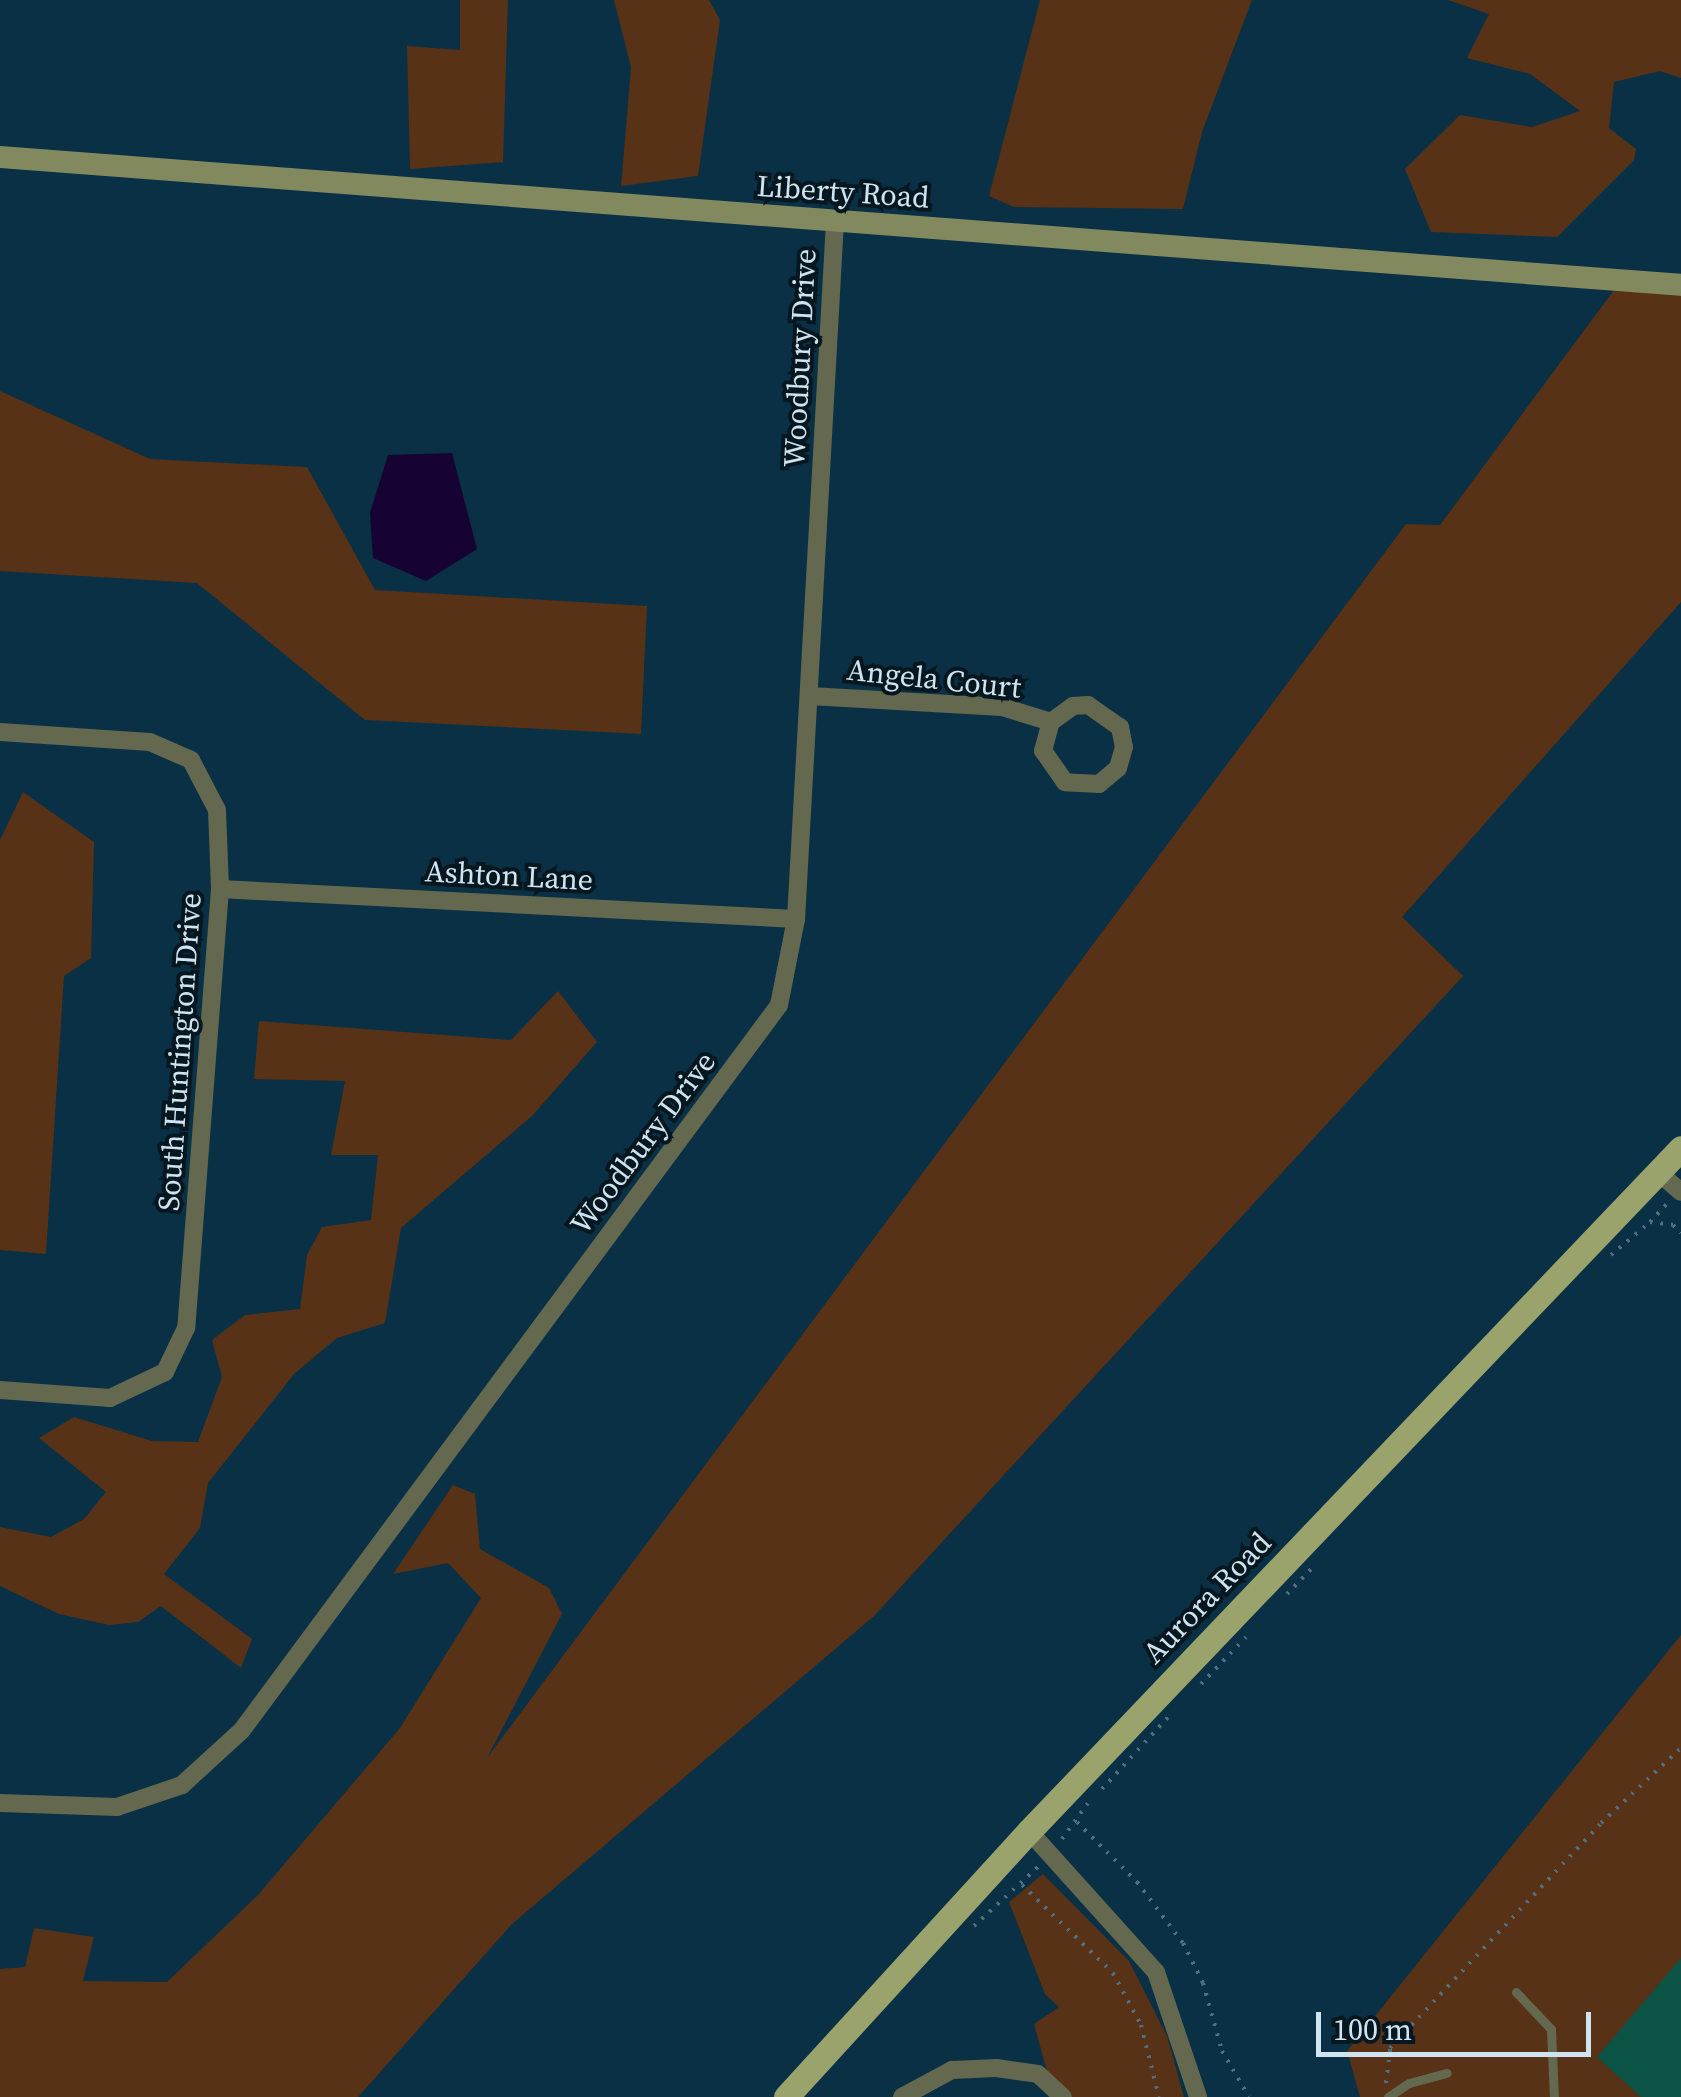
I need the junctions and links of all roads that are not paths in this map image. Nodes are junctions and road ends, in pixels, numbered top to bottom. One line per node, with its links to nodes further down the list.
1 (0, 157): 2 (street, Liberty Road)
2 (835, 222): 3 (street, Liberty Road); 4 (street, Woodbury Drive)
3 (1681, 286)
4 (810, 696): 5 (street, Angela Court); 8 (street, Woodbury Drive)
5 (1051, 722): 5 (street, Angela Court)
6 (0, 732): 7 (street, South Huntington Drive)
7 (220, 889): 8 (street, Ashton Lane); 12 (street, South Huntington Drive)
8 (796, 919): 13 (street, Woodbury Drive)
9 (1681, 1148): 10 (main road, Aurora Road)
10 (1658, 1172): 11 (street); 14 (main road, Aurora Road)
11 (1680, 1191)
12 (0, 1390)
13 (0, 1803)
14 (1029, 1832): 18 (main road, Aurora Road); 21 (street)
15 (1516, 1992): 22 (lane)
16 (1447, 2073): 17 (lane)
17 (1388, 2092)
18 (786, 2097)
19 (902, 2097): 20 (street)
20 (1063, 2097)
21 (1198, 2097)
22 (1554, 2097)

